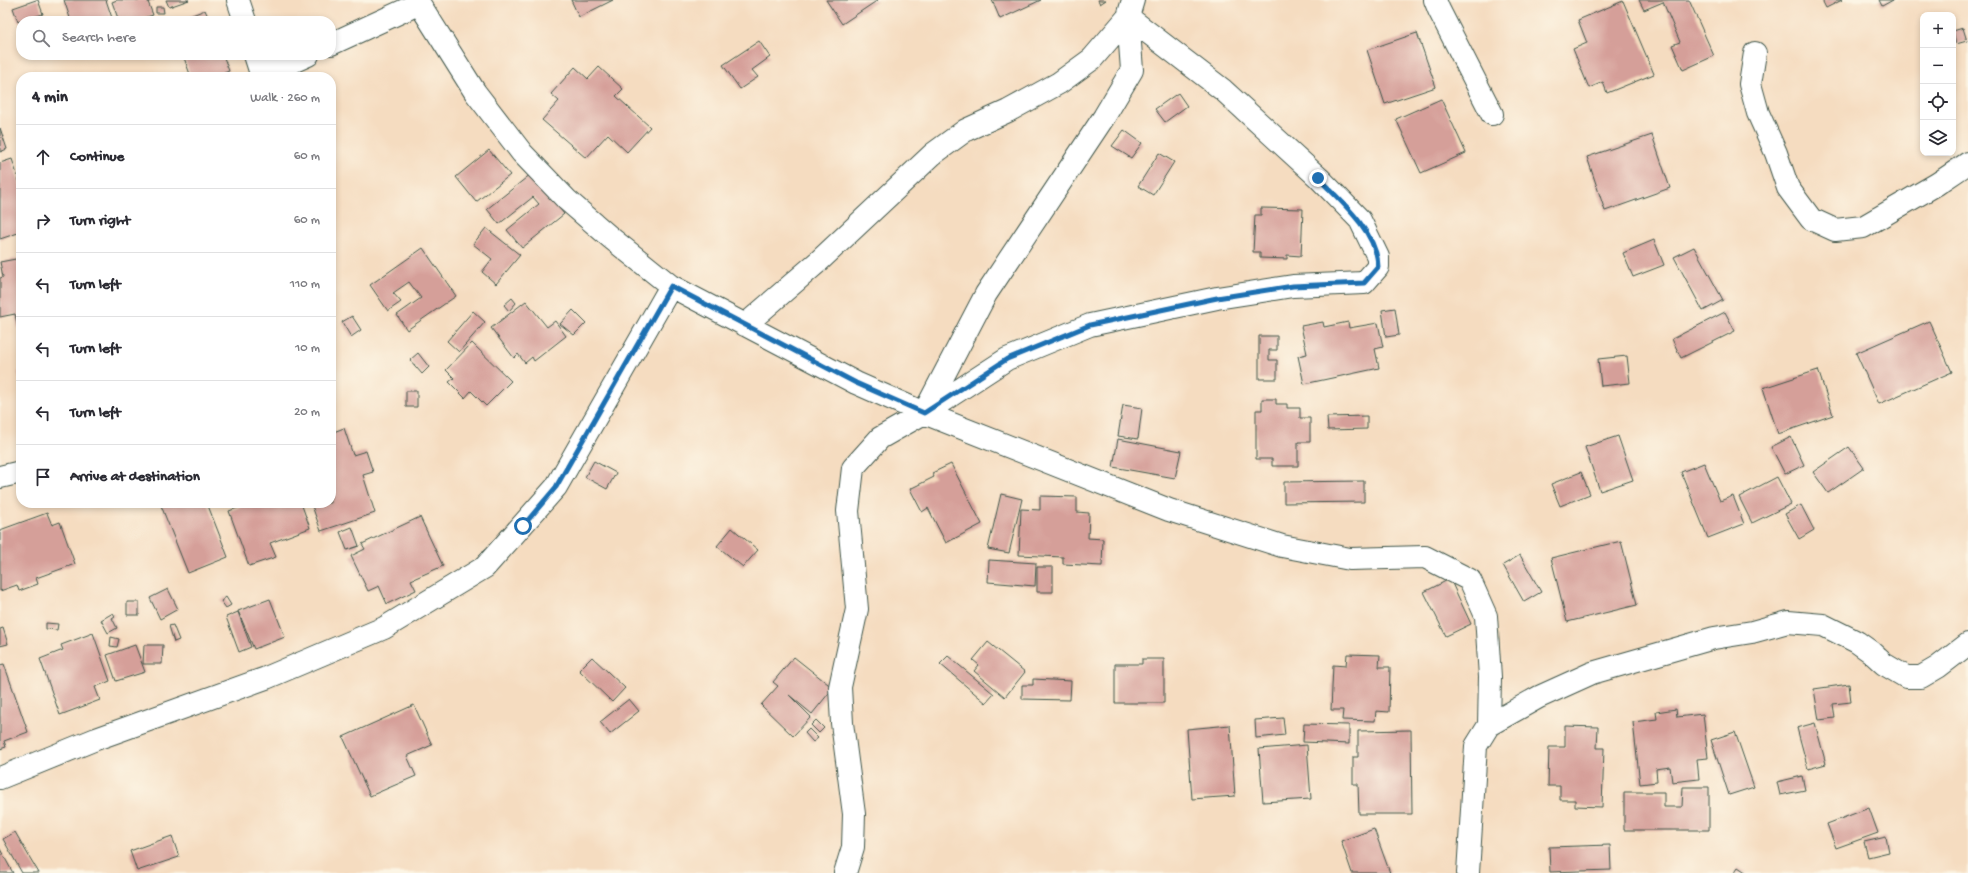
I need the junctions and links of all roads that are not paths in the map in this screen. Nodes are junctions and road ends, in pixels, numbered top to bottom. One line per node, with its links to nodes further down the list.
1 (238, 0): 5 (street)
2 (1435, 0): 12 (street)
3 (418, 2): 6 (street); 14 (street)
4 (1131, 8): 15 (street); 16 (street); 16 (street)
5 (243, 16)
6 (336, 42)
7 (1755, 53): 13 (street)
8 (257, 60): 10 (street)
9 (298, 60): 11 (street)
10 (260, 72)
11 (272, 72)
12 (1492, 114)
13 (1968, 163)
14 (671, 286): 15 (street); 21 (street)
15 (744, 324): 16 (street)
16 (924, 413): 20 (street); 22 (street)
17 (16, 473): 18 (street)
18 (0, 477)
19 (1968, 644): 20 (street)
20 (1490, 725): 23 (street)
21 (0, 778)
22 (845, 873)
23 (1468, 873)

